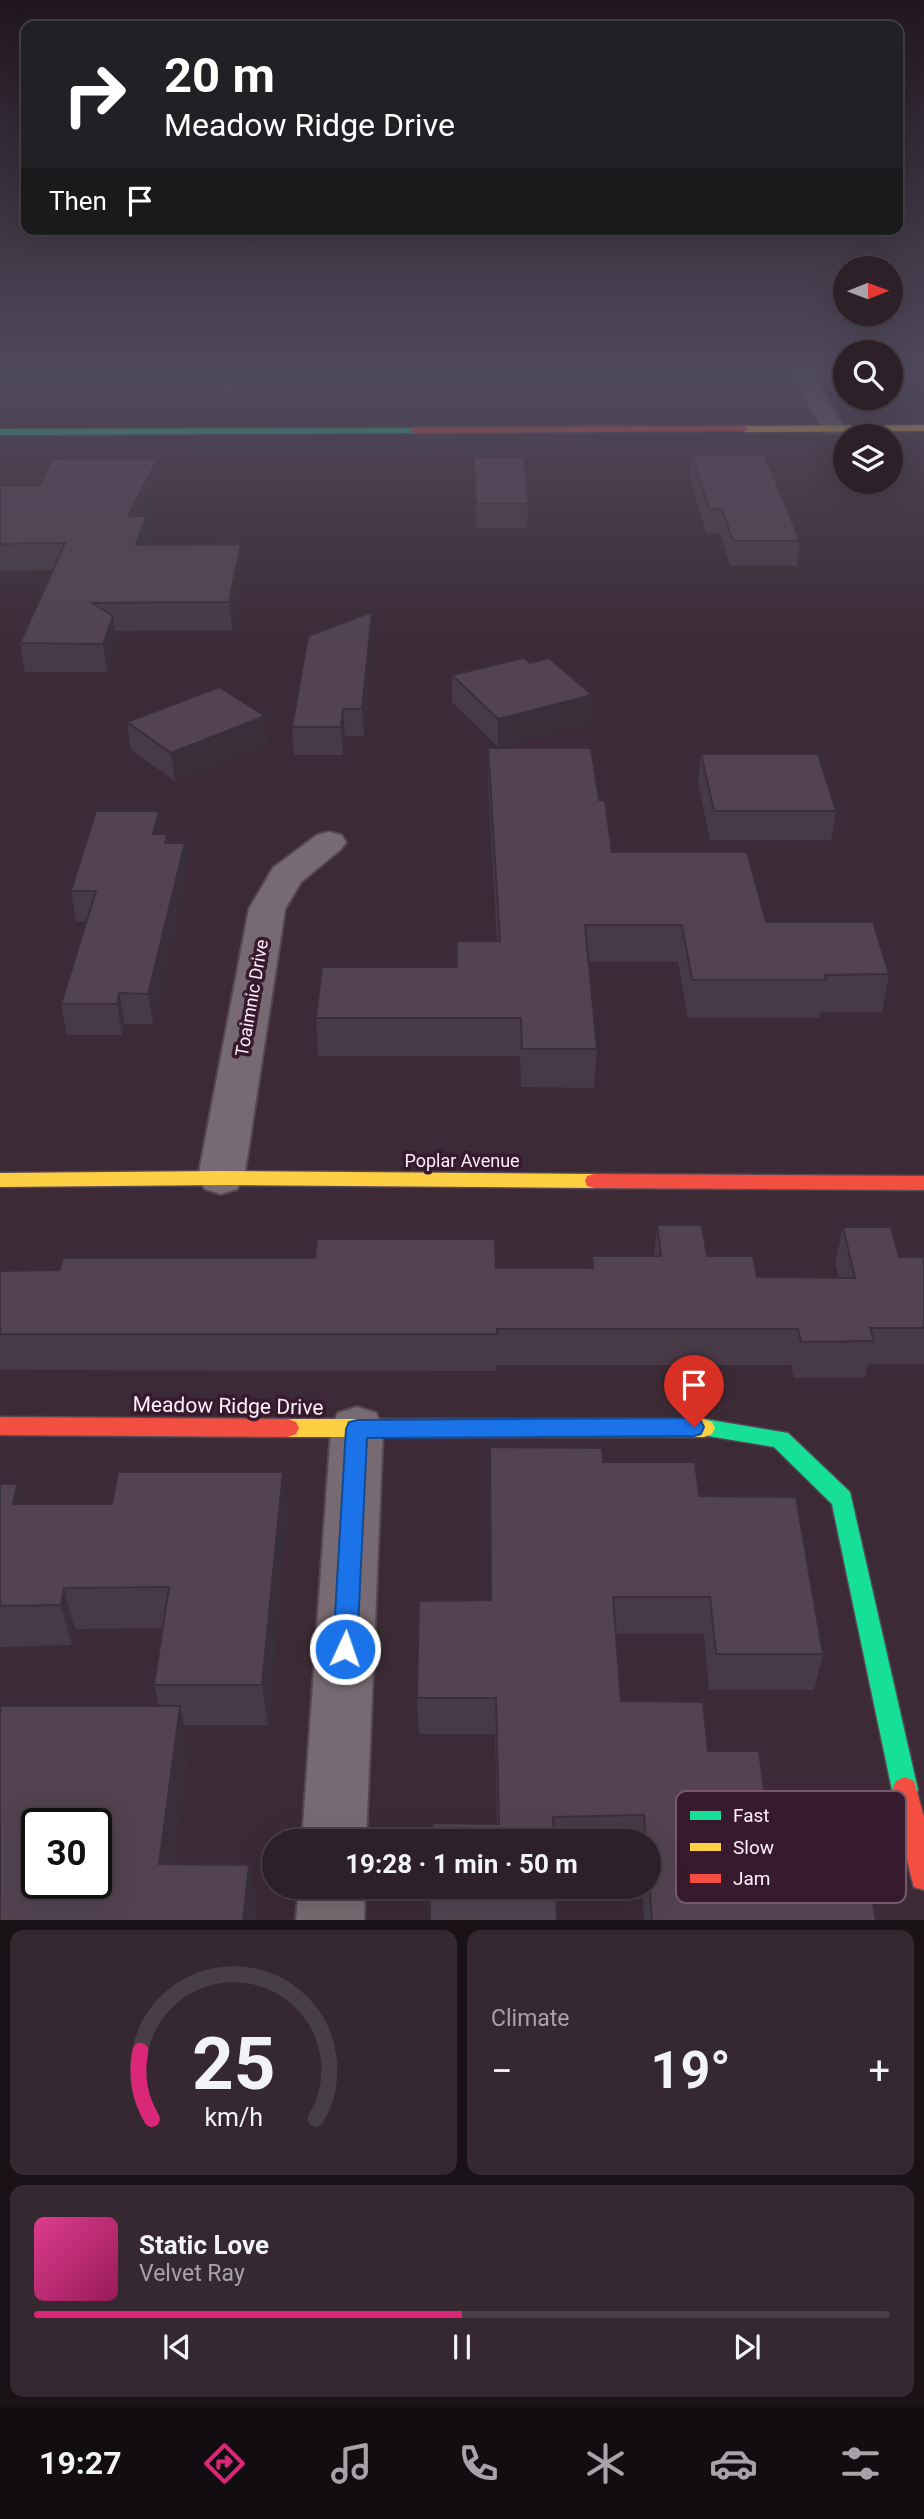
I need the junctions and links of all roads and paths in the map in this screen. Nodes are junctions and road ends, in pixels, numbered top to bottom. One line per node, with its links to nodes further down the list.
1 (329, 842): 2 (street, Toaimnic Drive)
2 (221, 1178): 3 (street, Poplar Avenue); 4 (street, Poplar Avenue)
3 (0, 1180)
4 (924, 1183)
5 (0, 1426): 6 (street, Meadow Ridge Drive)
6 (357, 1429): 7 (street, Meadow Ridge Drive); 9 (street)
7 (905, 1791)
8 (906, 1794): 10 (street, Meadow Ridge Drive)
9 (335, 1829)
10 (924, 1877)
11 (331, 1899): 12 (street)
12 (330, 1920)

